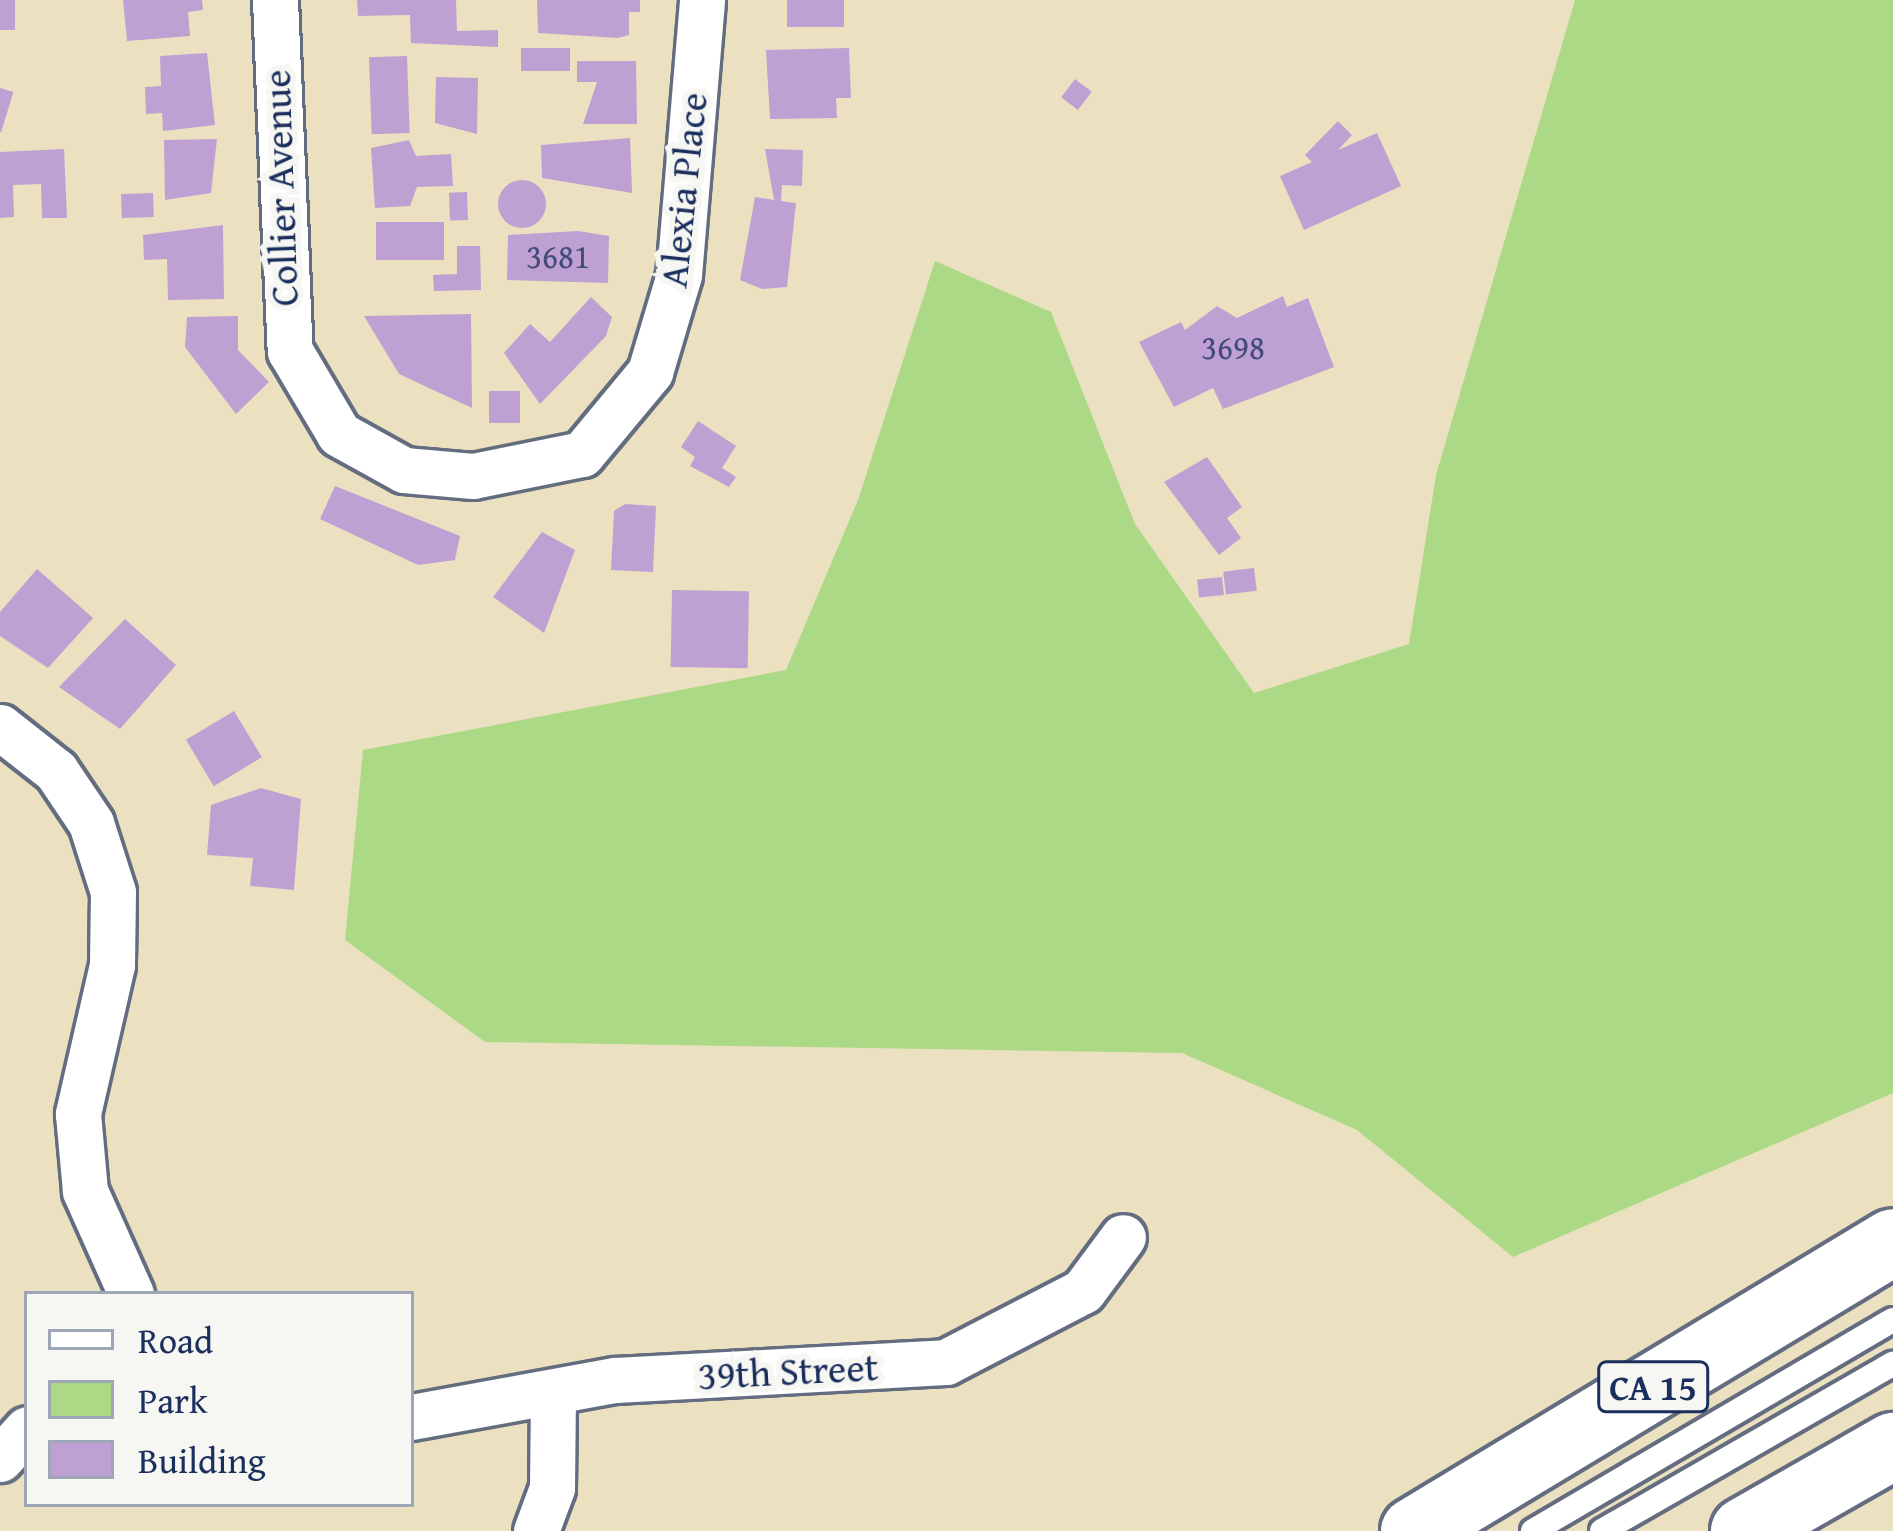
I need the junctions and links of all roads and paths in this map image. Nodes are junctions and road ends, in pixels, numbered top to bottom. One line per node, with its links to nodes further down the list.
1 (275, 0): 3 (street, Collier Avenue)
2 (702, 0): 3 (street, Alexia Place)
3 (473, 476)
4 (0, 727): 7 (street)
5 (1123, 1237): 10 (street, 39th Street)
6 (1893, 1243): 16 (highway, CA 15)
7 (130, 1291)
8 (1893, 1320): 17 (lane)
9 (1893, 1364): 18 (lane)
10 (554, 1394): 11 (street, 39th Street); 15 (street)
11 (414, 1417)
12 (24, 1433): 14 (street)
13 (1893, 1446): 19 (highway)
14 (0, 1460)
15 (536, 1531)
16 (1414, 1531)
17 (1533, 1531)
18 (1602, 1531)
19 (1744, 1531)

